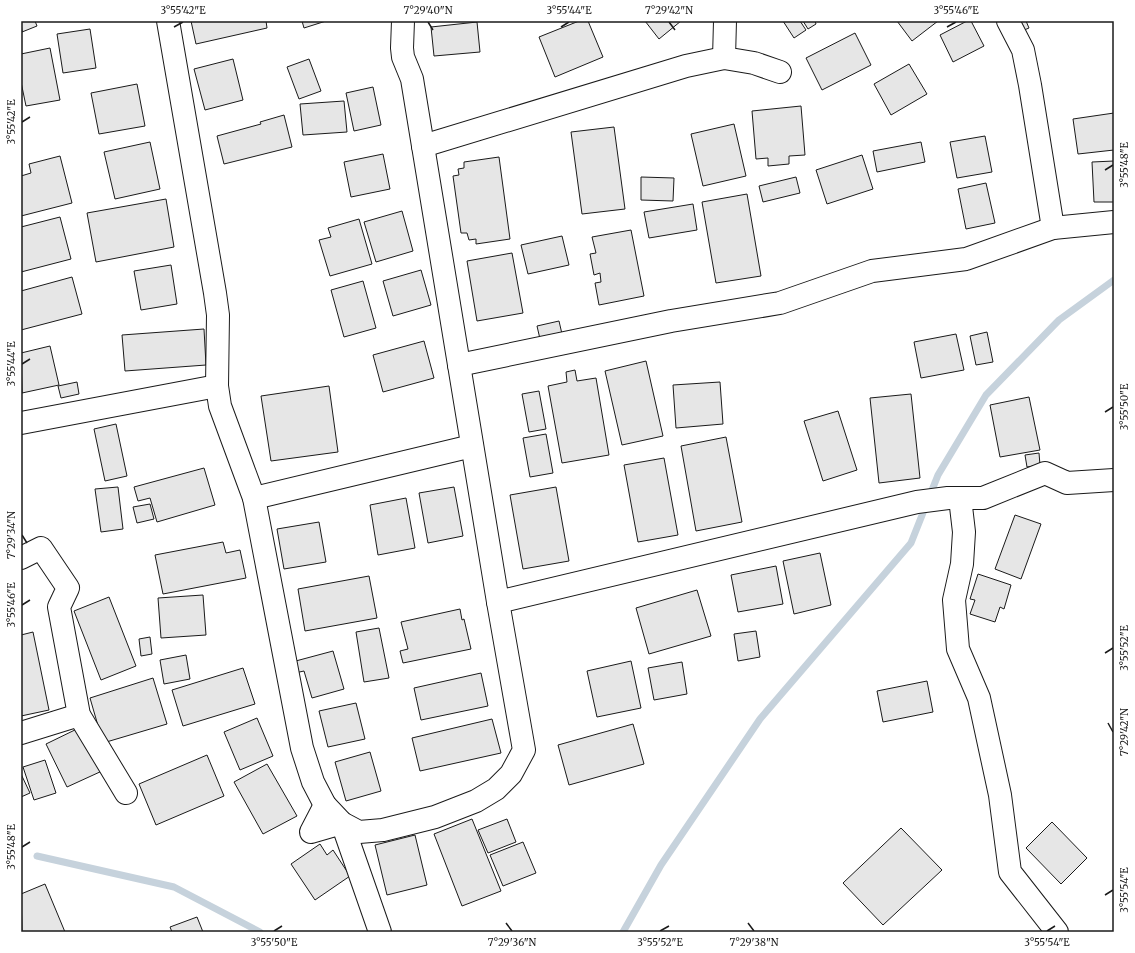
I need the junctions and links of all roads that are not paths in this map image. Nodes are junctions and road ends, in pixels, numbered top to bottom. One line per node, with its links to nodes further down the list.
1 (168, 21): 11 (street)
2 (403, 21): 7 (street)
3 (725, 21): 5 (street)
4 (1008, 21): 9 (street)
5 (724, 58): 6 (street); 7 (street)
6 (780, 72)
7 (423, 146): 10 (street)
8 (1114, 222): 9 (street)
9 (1053, 228): 10 (street)
10 (459, 364): 13 (street)
11 (217, 386): 12 (street); 15 (street)
12 (21, 423)
13 (472, 446): 15 (street); 18 (street)
14 (1114, 480): 16 (street)
15 (254, 498): 22 (street)
16 (960, 498): 18 (street); 25 (street)
17 (21, 558): 19 (street)
18 (498, 602): 23 (street)
19 (79, 715): 20 (street); 21 (street)
20 (21, 733)
21 (126, 793)
22 (325, 804): 23 (street); 23 (street)
23 (342, 823): 24 (street)
24 (380, 932)
25 (1057, 932)

